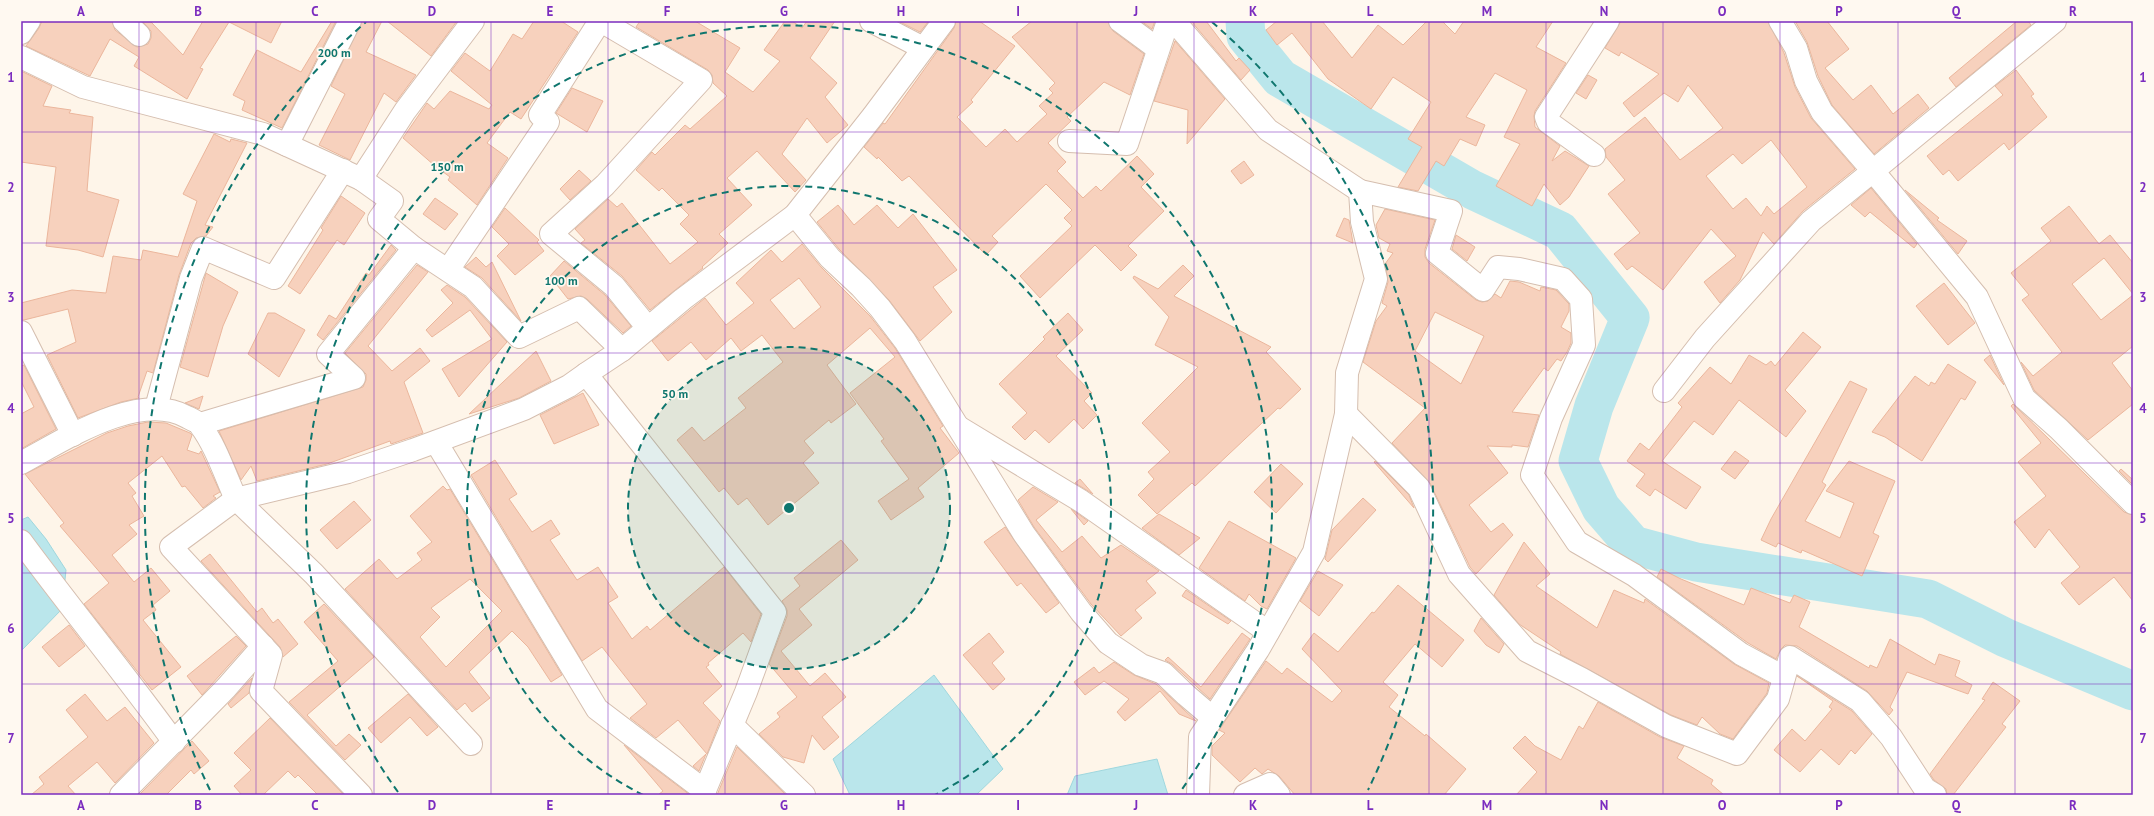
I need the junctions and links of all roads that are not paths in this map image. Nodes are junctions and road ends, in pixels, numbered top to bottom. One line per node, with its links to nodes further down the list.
1 (29, 21): 13 (street)
2 (350, 21): 18 (street)
3 (473, 21): 21 (street)
4 (600, 21): 25 (street); 26 (street)
5 (871, 21): 14 (street)
6 (944, 21): 14 (street)
7 (1120, 21): 15 (street)
8 (1168, 21): 15 (street)
9 (1174, 21): 22 (street)
10 (1608, 21): 19 (street)
11 (1780, 21): 20 (street)
12 (2055, 21): 20 (street)
13 (21, 33)
14 (923, 48): 23 (street)
15 (1158, 50): 17 (street)
16 (21, 57): 18 (street)
17 (1069, 141)
18 (287, 145): 21 (street)
19 (1594, 155)
20 (1873, 171): 30 (street); 39 (street)
21 (352, 175): 24 (street); 31 (street)
22 (1360, 191): 32 (street); 43 (street)
23 (795, 215): 26 (street); 34 (street)
24 (414, 248): 25 (street); 33 (street)
25 (448, 270): 28 (street)
26 (648, 328): 28 (street)
27 (21, 332): 35 (street)
28 (622, 350): 29 (street)
29 (586, 374): 36 (street); 45 (street)
30 (1664, 391)
31 (156, 408): 33 (street); 35 (street)
32 (1346, 414): 41 (street); 43 (street)
33 (200, 424): 38 (street)
34 (958, 426): 41 (street); 44 (street)
35 (73, 435): 37 (street)
36 (436, 442): 38 (street); 48 (street)
37 (21, 463)
38 (236, 499): 42 (street); 47 (street)
39 (2133, 503)
40 (21, 541): 46 (street)
41 (1268, 632): 44 (street)
42 (264, 646): 46 (street); 50 (street)
43 (1784, 677): 55 (street)
44 (1213, 718): 52 (street)
45 (732, 725): 48 (street); 51 (street)
46 (174, 742): 49 (street)
47 (471, 744)
48 (704, 793)
49 (121, 795)
50 (361, 795)
51 (804, 795)
52 (1198, 795)
53 (1245, 795): 54 (street)
54 (1279, 795)
55 (1935, 795)

